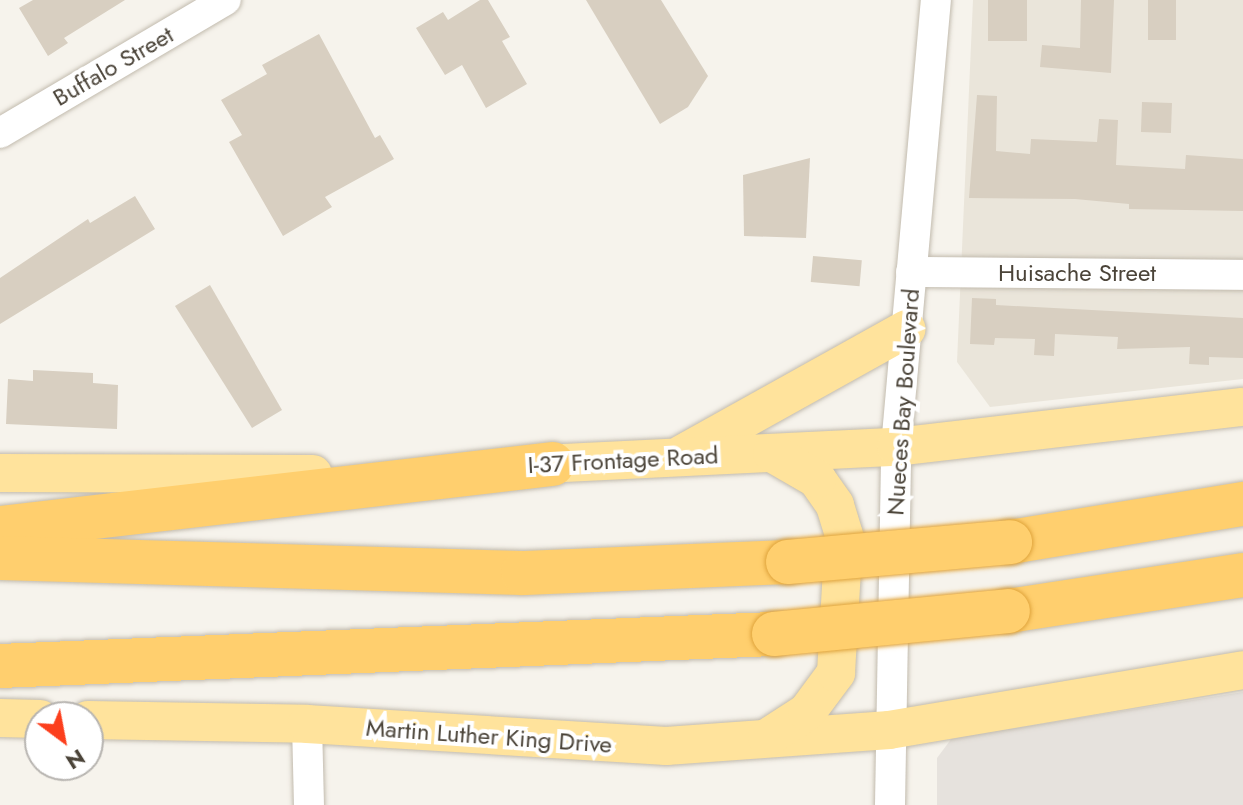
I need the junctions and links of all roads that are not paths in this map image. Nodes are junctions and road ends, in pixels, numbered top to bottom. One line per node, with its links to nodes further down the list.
1 (226, 0): 3 (street, Buffalo Street)
2 (936, 0): 4 (street, Nueces Bay Boulevard)
3 (0, 133)
4 (911, 272): 5 (street, Huisache Street); 6 (street, Nueces Bay Boulevard)
5 (1243, 275)
6 (907, 329): 8 (street, Nueces Bay Boulevard); 10 (main road)
7 (1243, 407): 8 (main road, I-37 Frontage Road)
8 (896, 447): 9 (main road, I-37 Frontage Road); 25 (street, Nueces Bay Boulevard)
9 (772, 453): 10 (main road, I-37 Frontage Road); 26 (main road)
10 (674, 458): 11 (main road, I-37 Frontage Road)
11 (552, 464): 12 (main road, I-37 Frontage Road); 14 (highway)
12 (0, 473)
13 (1243, 504): 15 (highway, bridge)
14 (0, 528)
15 (0, 558)
16 (1243, 575): 18 (highway, bridge)
17 (0, 642): 18 (highway)
18 (236, 654): 19 (highway)
19 (0, 666)
20 (1243, 670): 25 (main road)
21 (0, 718): 22 (main road)
22 (24, 719)
23 (104, 720): 24 (main road, Martin Luther King Drive)
24 (307, 724): 26 (main road, Martin Luther King Drive); 27 (street)
25 (889, 730): 26 (main road, Martin Luther King Drive); 28 (street, Nueces Bay Boulevard)
26 (767, 738)
27 (309, 805)
28 (890, 805)

